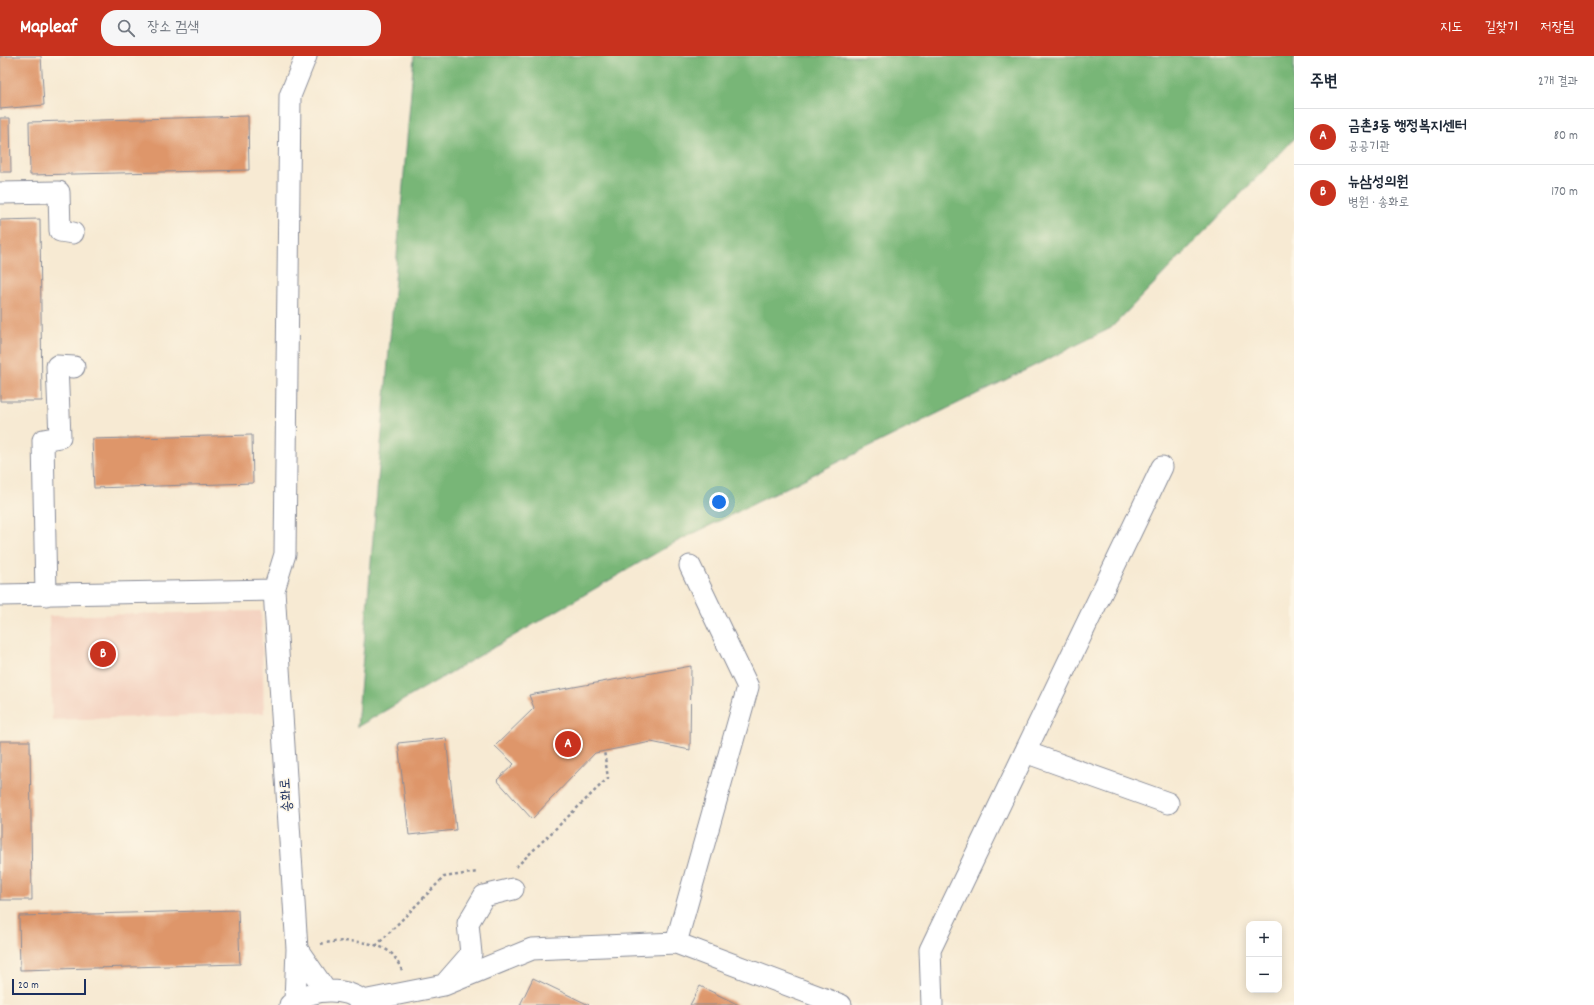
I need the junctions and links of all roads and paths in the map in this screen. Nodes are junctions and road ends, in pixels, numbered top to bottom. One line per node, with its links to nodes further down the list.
1 (306, 56): 7 (street)
2 (0, 193): 3 (street)
3 (73, 233)
4 (74, 367): 9 (street)
5 (1162, 467): 11 (street)
6 (690, 566): 16 (street)
7 (274, 590): 9 (street); 18 (street, 송화로)
8 (0, 595): 9 (street)
9 (46, 595)
10 (604, 751): 13 (path)
11 (1025, 752): 12 (street); 25 (street)
12 (1168, 803)
13 (510, 868)
14 (481, 872): 17 (path)
15 (512, 890): 20 (street)
16 (676, 943): 20 (street); 24 (street)
17 (376, 946): 18 (path); 19 (path)
18 (297, 950): 21 (street); 22 (street, 송화로)
19 (404, 974)
20 (444, 985): 23 (street)
21 (326, 991): 22 (street); 23 (street)
22 (293, 1003)
23 (366, 1003)
24 (841, 1005)
25 (932, 1005)

